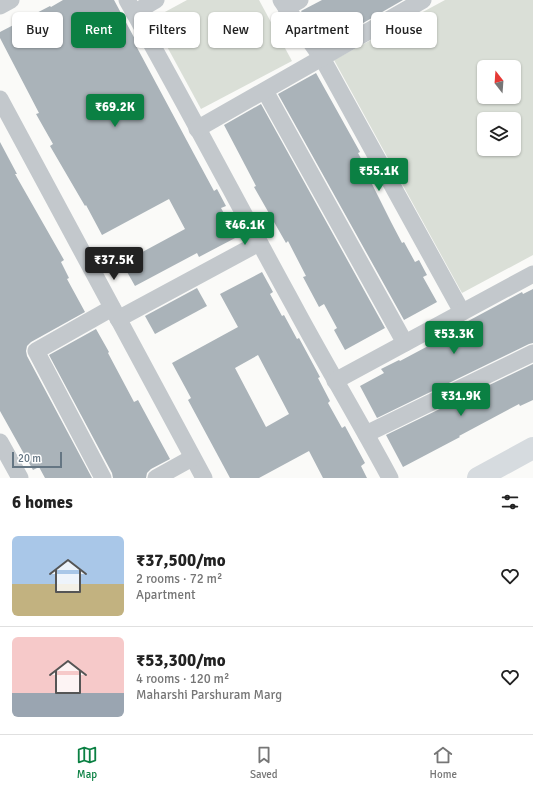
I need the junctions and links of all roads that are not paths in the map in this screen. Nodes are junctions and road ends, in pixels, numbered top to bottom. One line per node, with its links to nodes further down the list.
1 (11, 0): 5 (street)
2 (156, 0): 6 (street)
3 (423, 0): 7 (street)
4 (289, 3): 7 (street)
5 (0, 6)
6 (130, 6): 10 (street)
7 (322, 58): 8 (street); 13 (street)
8 (265, 91): 10 (street); 15 (street)
9 (0, 98): 14 (street)
10 (197, 129): 11 (street)
11 (259, 243): 14 (street); 17 (street)
12 (533, 274): 13 (street)
13 (462, 312): 15 (street)
14 (115, 313): 21 (street); 23 (street)
15 (405, 343): 17 (street)
16 (533, 353): 18 (street)
17 (335, 381): 18 (street)
18 (366, 434): 26 (street)
19 (0, 442): 22 (street)
20 (533, 448): 27 (street)
21 (192, 458): 24 (street); 25 (street)
22 (20, 478)
23 (103, 478)
24 (156, 478)
25 (204, 478)
26 (390, 478)
27 (478, 478)

